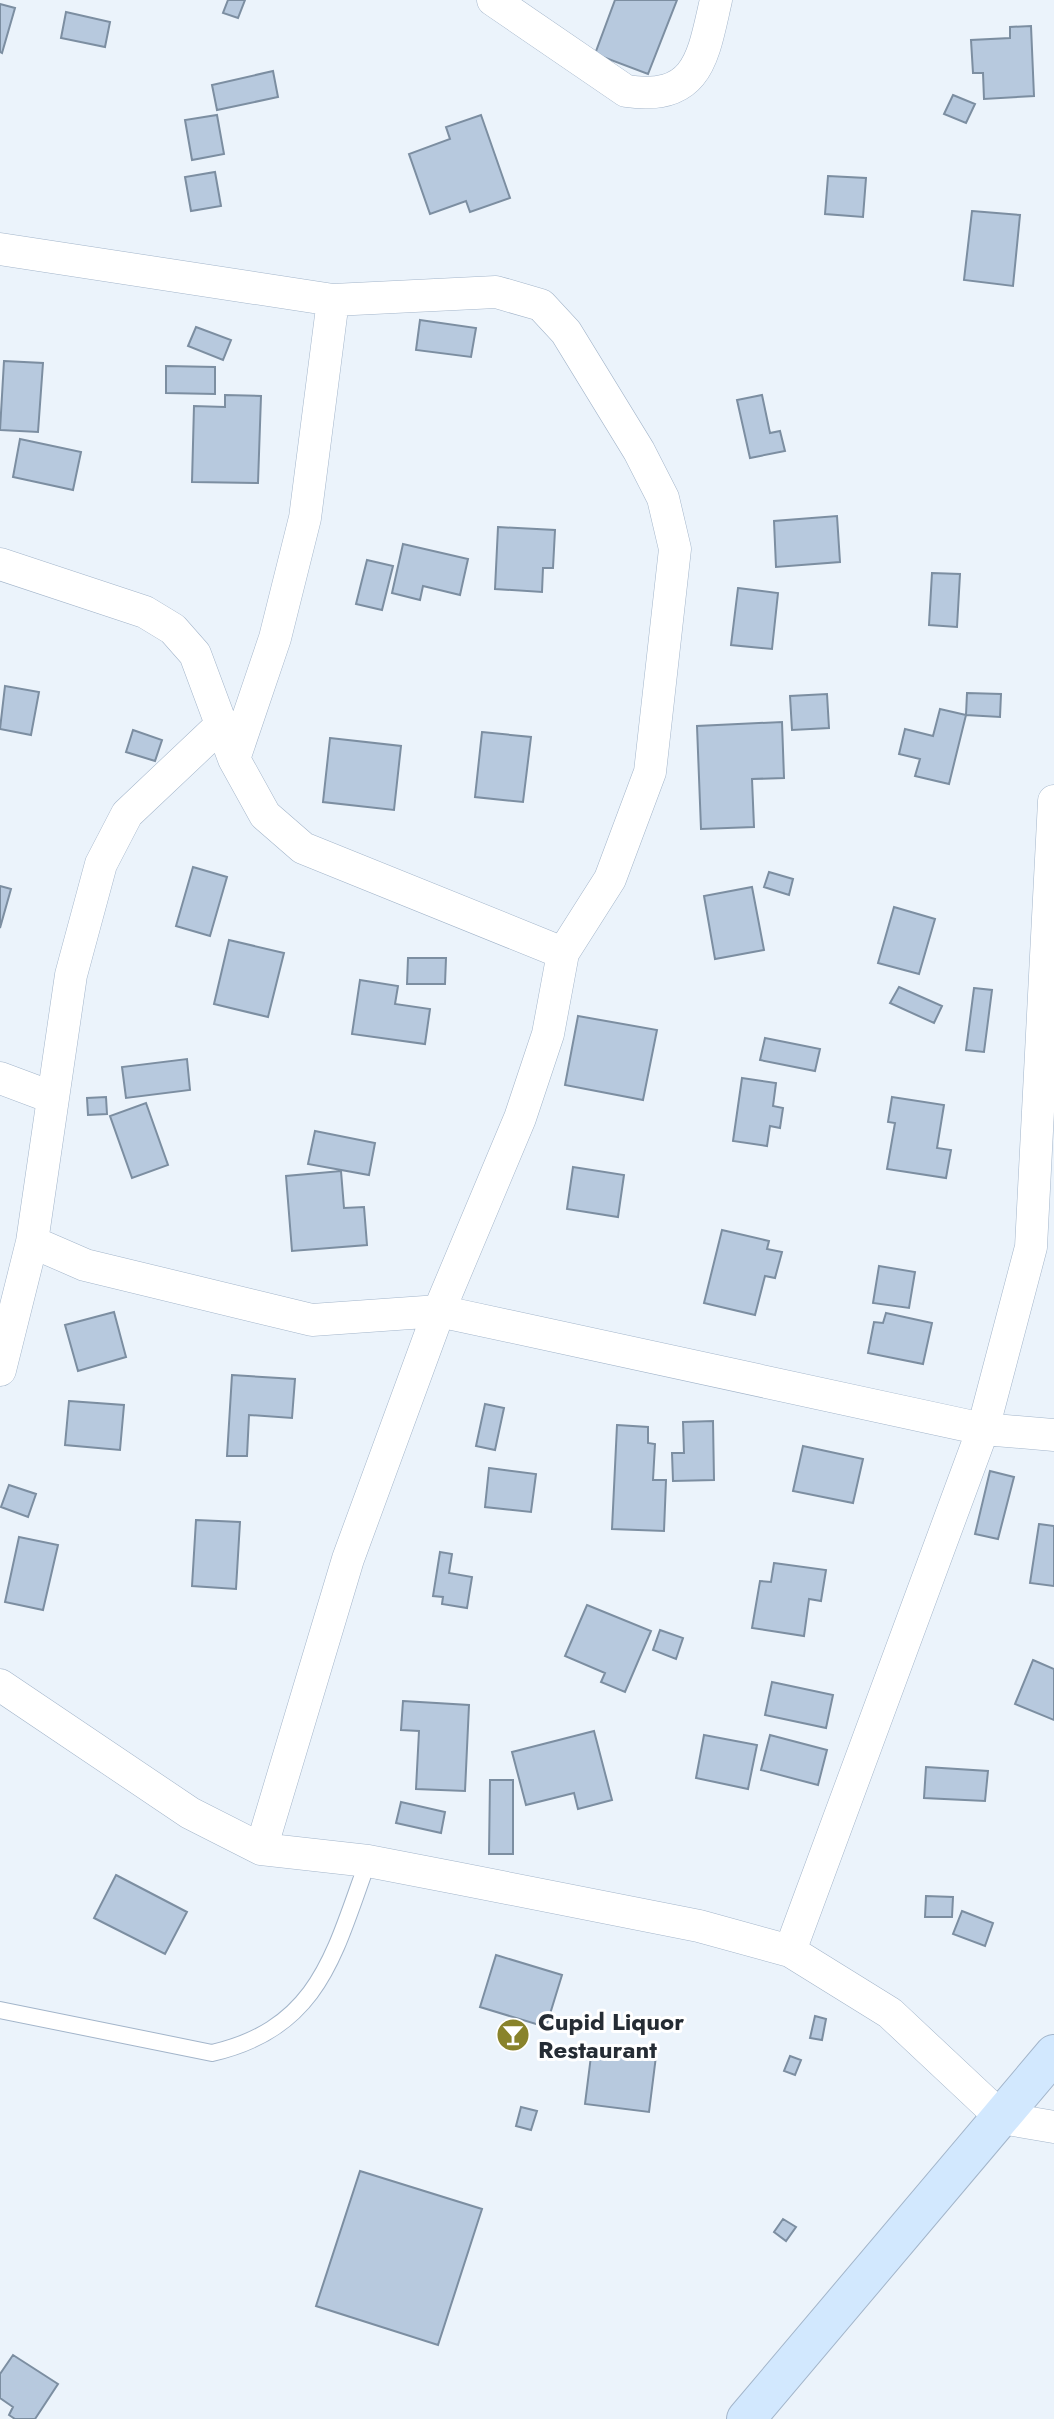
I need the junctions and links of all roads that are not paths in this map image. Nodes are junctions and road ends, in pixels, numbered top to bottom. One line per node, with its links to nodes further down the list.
1 (493, 0): 2 (street)
2 (716, 0)
3 (0, 249): 4 (street)
4 (333, 300): 7 (street); 10 (street)
5 (0, 564): 6 (street)
6 (220, 726): 7 (street); 12 (street)
7 (234, 759): 10 (street)
8 (1054, 801): 9 (street)
9 (1051, 882): 16 (street)
10 (563, 953): 14 (street)
11 (0, 1078): 12 (street)
12 (51, 1097): 13 (street)
13 (32, 1242): 14 (street); 15 (street)
14 (439, 1311): 16 (street); 19 (street)
15 (0, 1370)
16 (983, 1429): 17 (street); 21 (street)
17 (1054, 1435)
18 (0, 1685): 19 (street)
19 (261, 1849): 20 (street)
20 (368, 1861): 21 (street); 22 (lane)
21 (790, 1951): 24 (street)
22 (0, 2010)
23 (1054, 2053): 24 (street)
24 (1002, 2118): 25 (street); 26 (street)
25 (1054, 2127)
26 (746, 2419)

